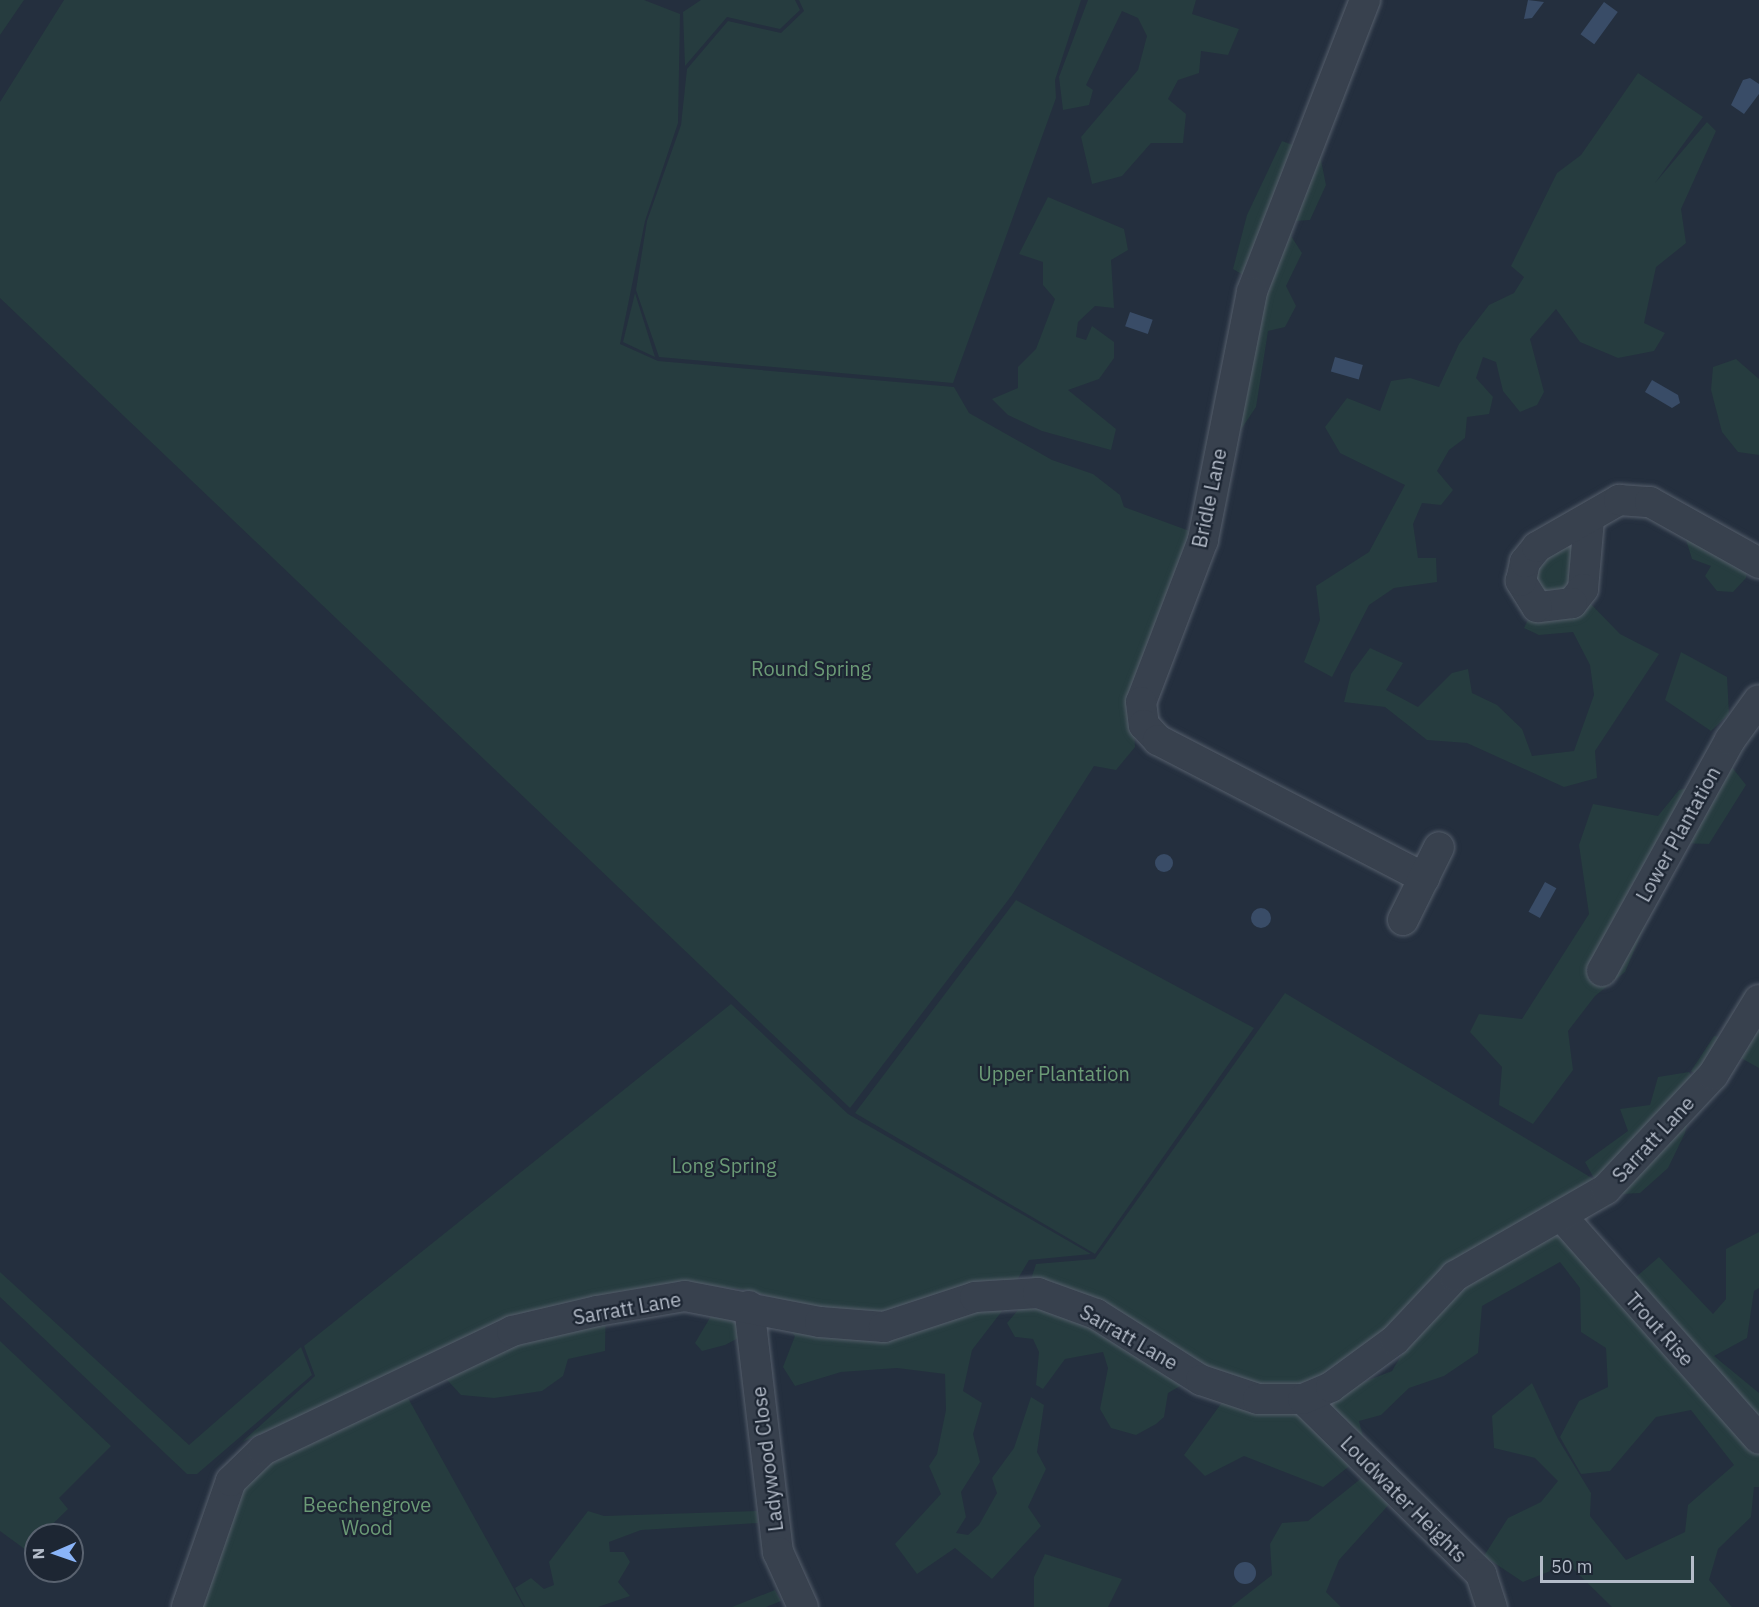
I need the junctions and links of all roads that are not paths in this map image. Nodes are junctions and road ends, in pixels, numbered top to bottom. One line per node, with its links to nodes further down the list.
1 (1365, 0): 6 (street, Bridle Lane)
2 (1589, 519): 3 (street)
3 (1759, 563)
4 (1759, 700): 8 (street, Lower Plantation)
5 (1439, 847): 6 (street)
6 (1424, 878): 7 (street)
7 (1403, 920)
8 (1602, 971)
9 (1759, 1000): 10 (street, Sarratt Lane)
10 (1563, 1218): 12 (street, Sarratt Lane); 13 (street, Trout Rise)
11 (749, 1306): 12 (street, Sarratt Lane); 14 (street, Sarratt Lane); 15 (street, Ladywood Close)
12 (1303, 1399): 16 (street, Loudwater Heights)
13 (1759, 1439)
14 (187, 1607)
15 (803, 1607)
16 (1492, 1607)

